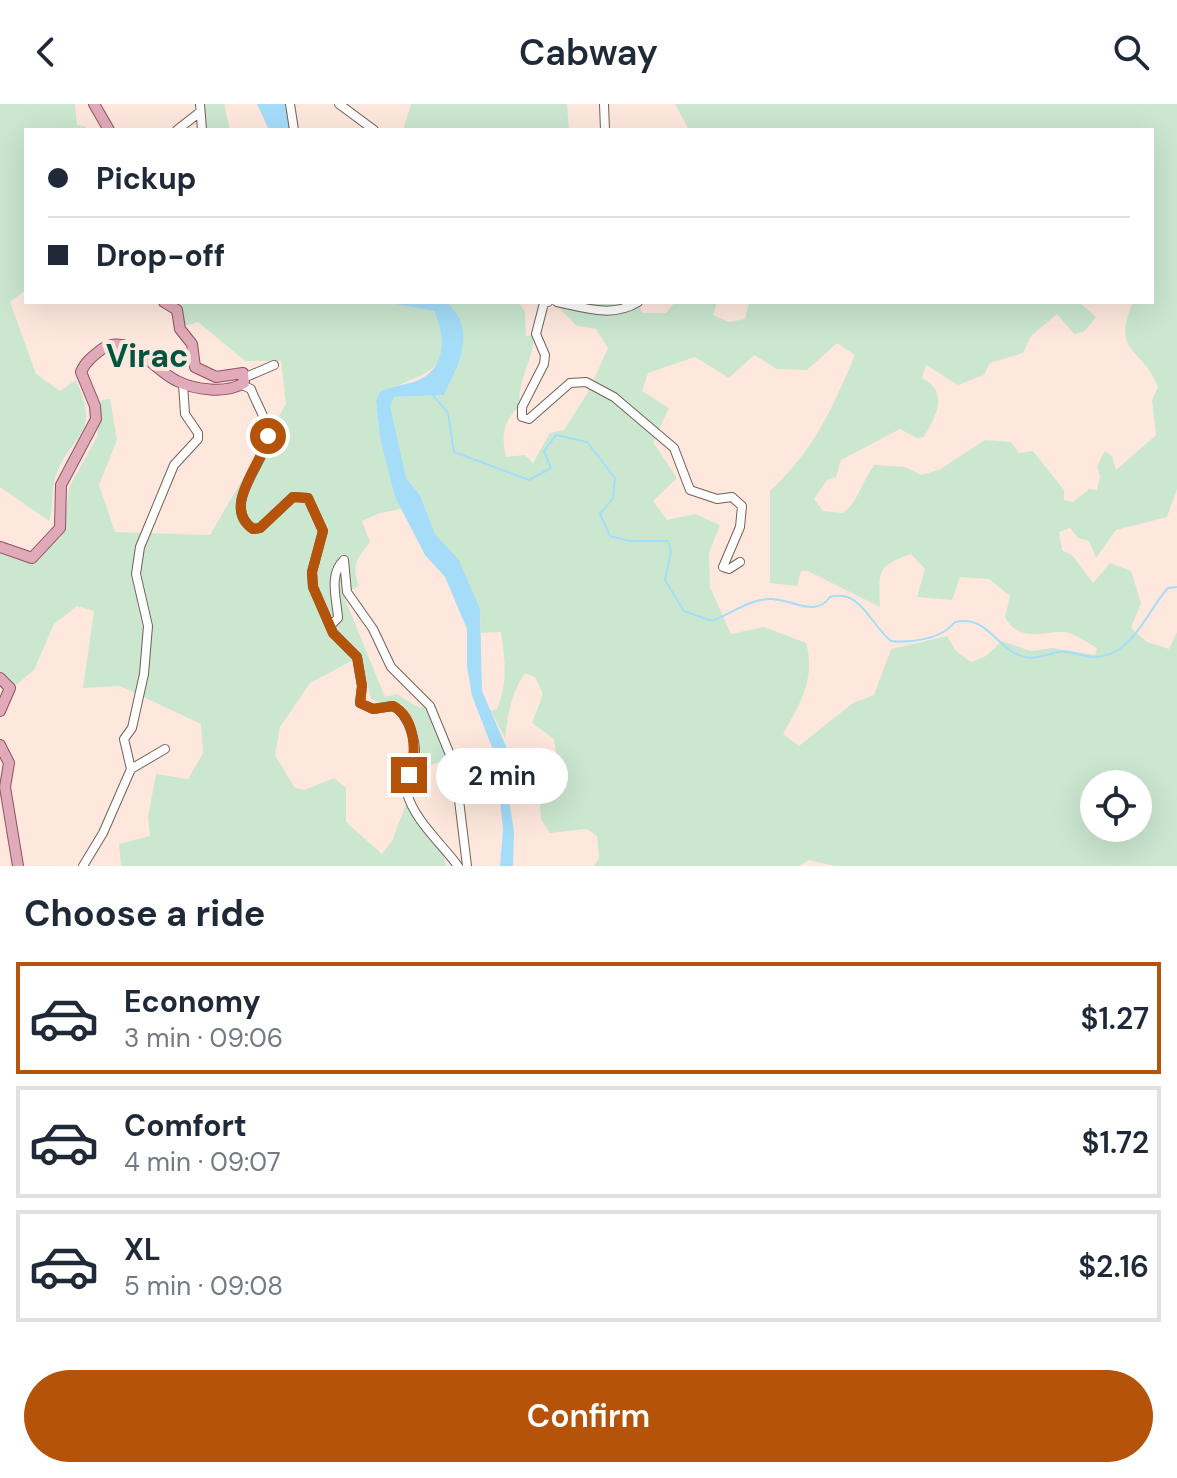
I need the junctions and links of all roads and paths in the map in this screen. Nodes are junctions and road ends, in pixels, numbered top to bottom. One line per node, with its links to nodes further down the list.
1 (94, 104): 6 (main road)
2 (290, 104): 9 (street)
3 (339, 104): 10 (street)
4 (604, 104): 11 (street)
5 (200, 108): 7 (street); 8 (street)
6 (108, 128)
7 (179, 128)
8 (202, 128)
9 (294, 128)
10 (371, 128)
11 (605, 128)
12 (167, 304): 17 (main road)
13 (544, 304): 20 (street)
14 (567, 304): 15 (street)
15 (634, 304)
16 (274, 365): 17 (street)
17 (244, 382): 18 (main road); 21 (street)
18 (183, 384): 19 (main road); 26 (street)
19 (0, 547)
20 (740, 562)
21 (330, 626): 29 (street); 30 (street)
22 (0, 678): 23 (main road)
23 (0, 711)
24 (0, 745): 27 (main road)
25 (165, 749): 26 (street)
26 (131, 769): 28 (street)
27 (18, 866)
28 (83, 866)
29 (458, 866)
30 (467, 866)

